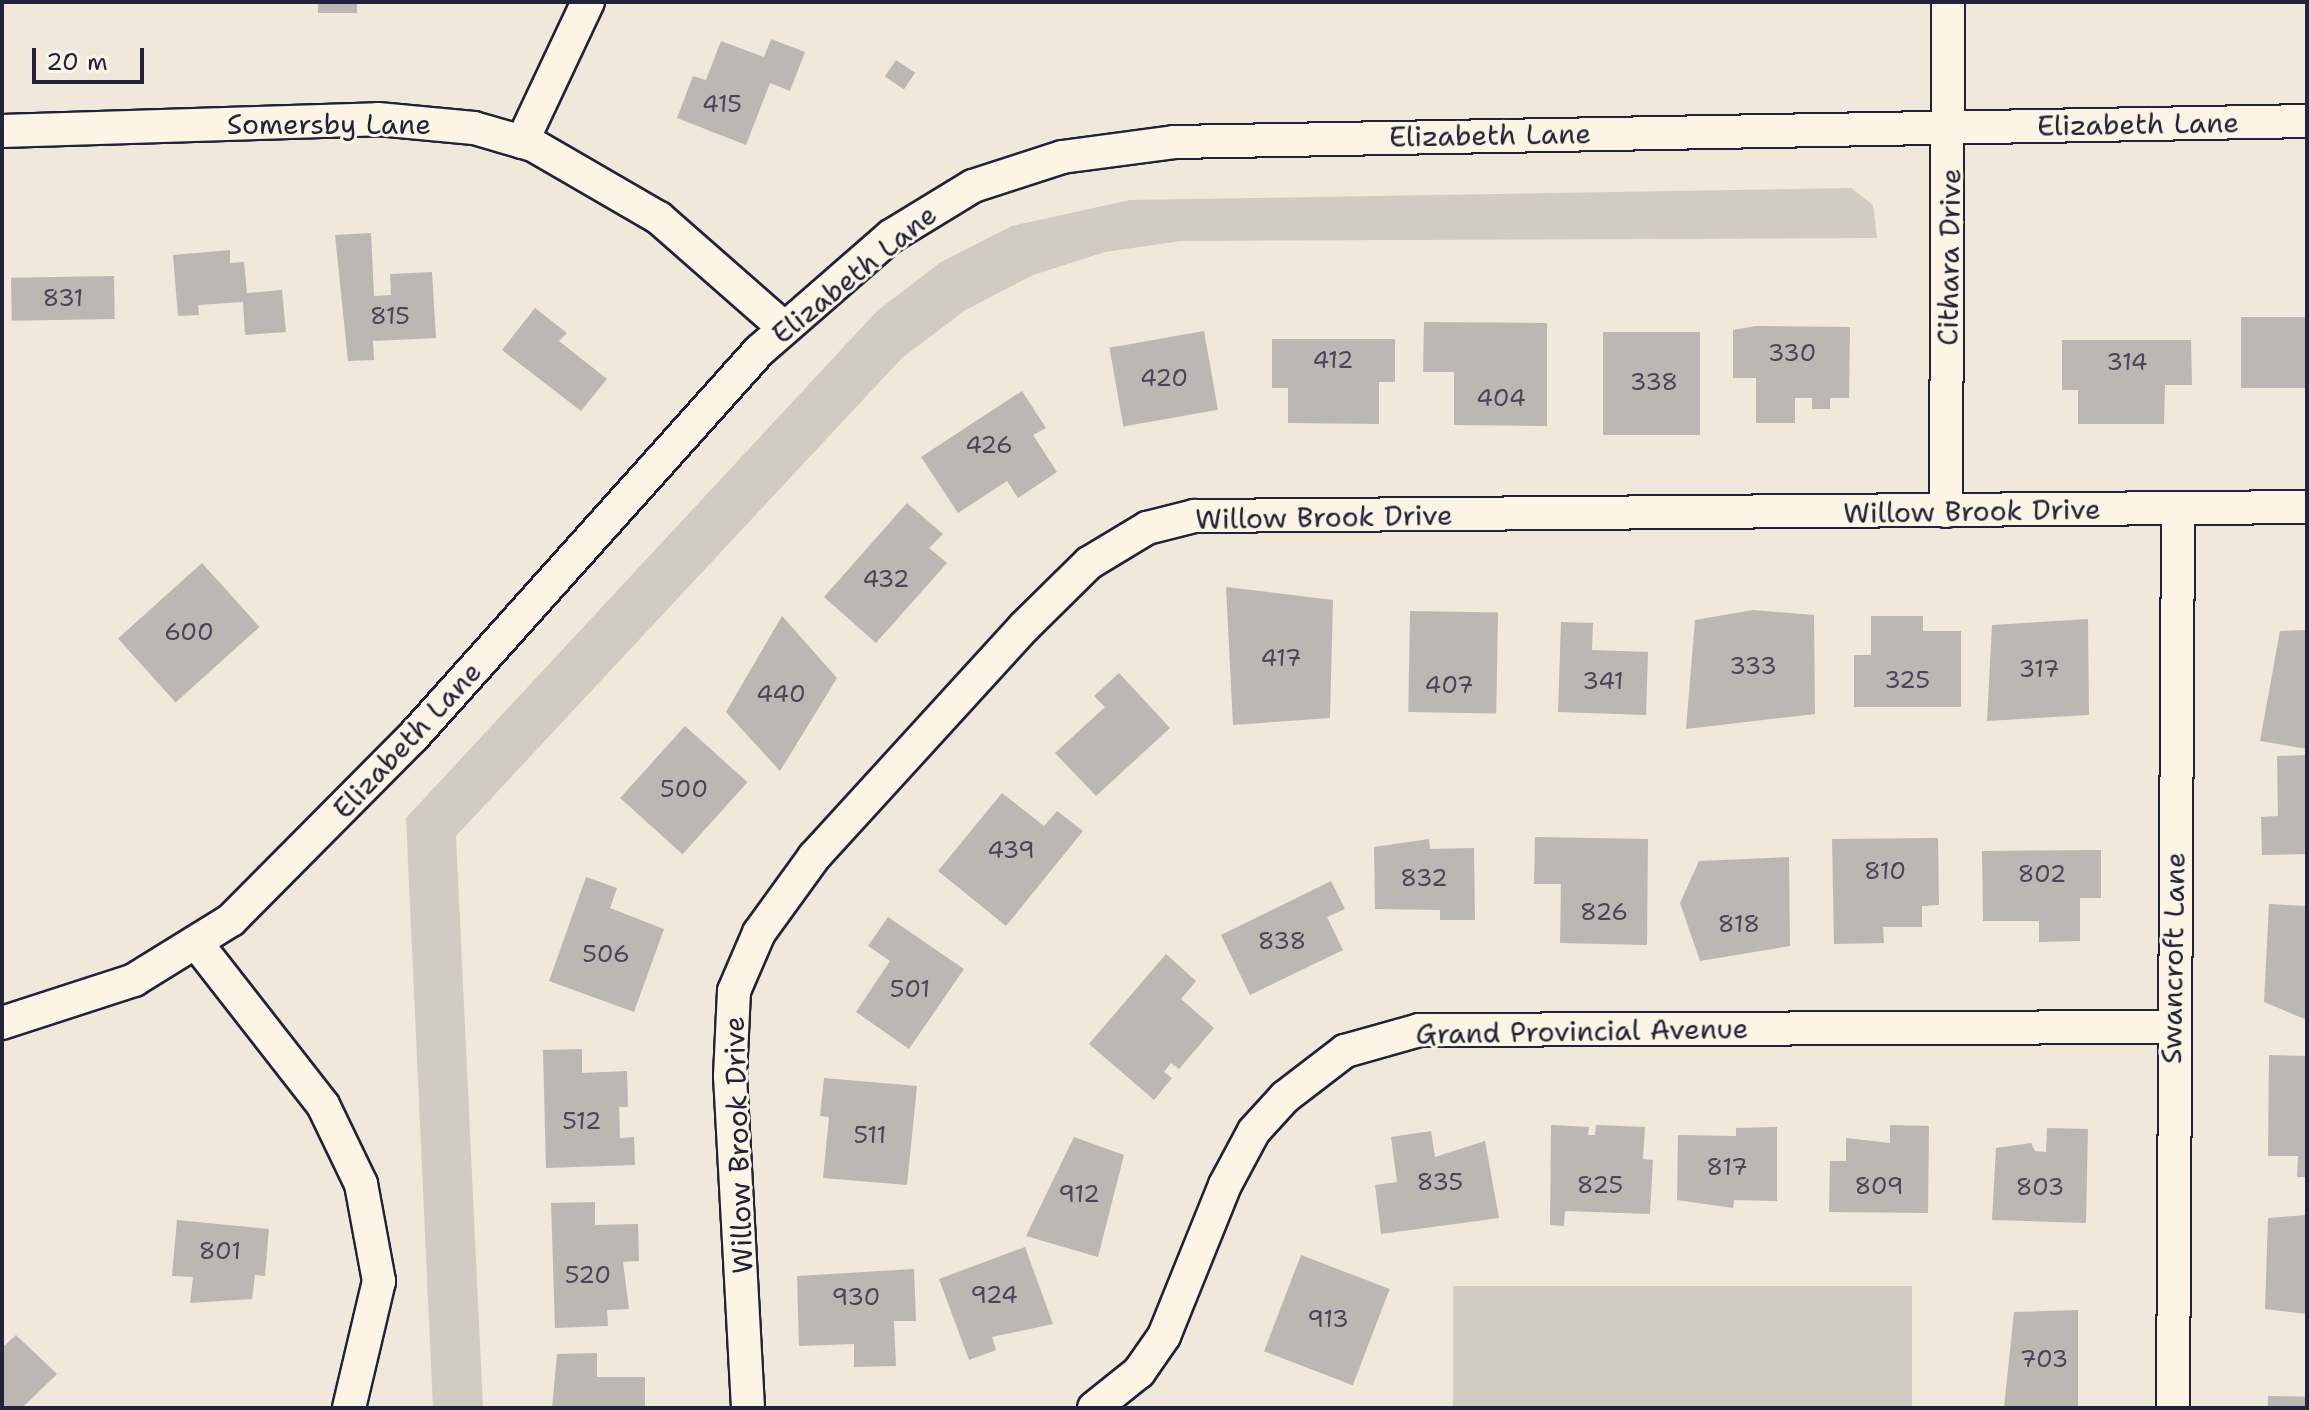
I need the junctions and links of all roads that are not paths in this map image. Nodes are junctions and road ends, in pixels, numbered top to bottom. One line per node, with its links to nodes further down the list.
1 (588, 2): 6 (street)
2 (1948, 2): 4 (street, Cithara Drive)
3 (2307, 121): 4 (street, Elizabeth Lane)
4 (1950, 128): 7 (street, Elizabeth Lane); 10 (street, Cithara Drive)
5 (2, 131): 6 (street, Somersby Lane)
6 (522, 142): 7 (street, Somersby Lane)
7 (784, 328): 11 (street, Elizabeth Lane)
8 (2307, 507): 9 (street, Willow Brook Drive)
9 (2178, 509): 10 (street, Willow Brook Drive); 13 (street, Swancroft Lane)
10 (1946, 511): 15 (street, Willow Brook Drive)
11 (198, 945): 12 (street, Elizabeth Lane); 14 (street)
12 (2, 1023)
13 (2172, 1027): 16 (street, Grand Provincial Avenue); 17 (street, Swancroft Lane)
14 (349, 1408)
15 (748, 1408)
16 (1094, 1408)
17 (2173, 1408)

